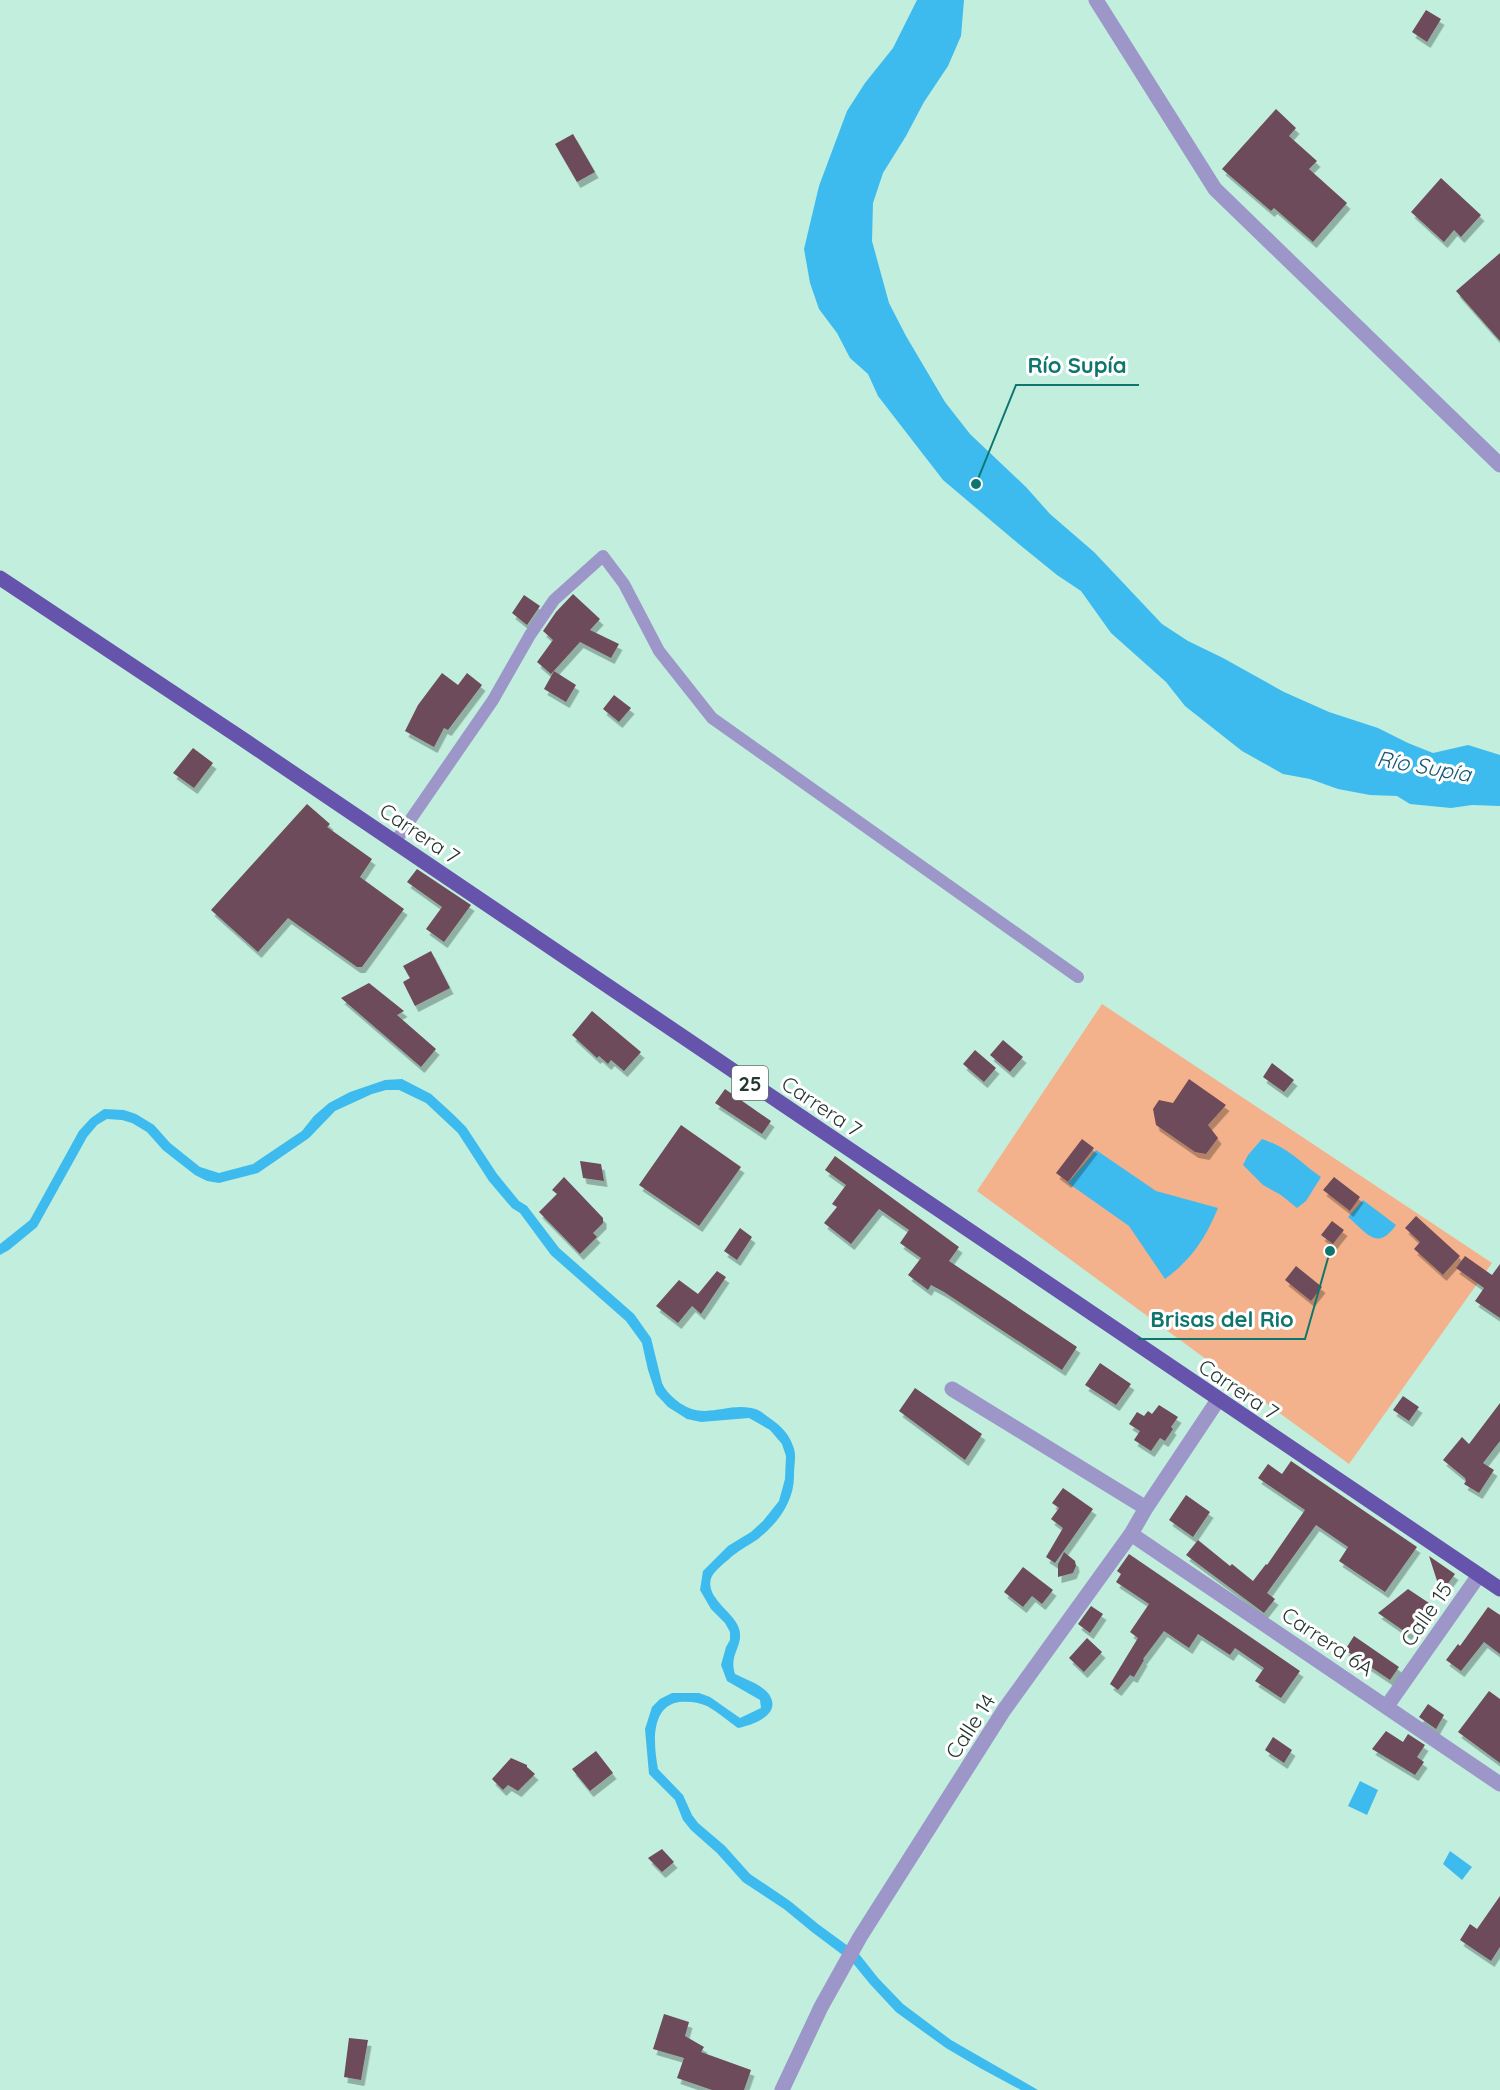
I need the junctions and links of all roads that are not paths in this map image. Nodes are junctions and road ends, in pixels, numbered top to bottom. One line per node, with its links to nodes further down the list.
1 (1096, 0): 2 (street)
2 (1500, 465)
3 (0, 578): 4 (main road, Carrera 7 / 25)
4 (395, 842): 5 (lane); 7 (main road, Carrera 7 / 25)
5 (1078, 977)
6 (952, 1389): 8 (street)
7 (1218, 1400): 8 (street, Calle 14); 10 (main road, Carrera 7 / 25)
8 (1146, 1508): 9 (street, Calle 14)
9 (1131, 1534): 12 (street, Carrera 6A); 14 (street, Calle 14)
10 (1479, 1575): 11 (main road, Carrera 7 / 25); 12 (street, Calle 15)
11 (1500, 1589)
12 (1387, 1706): 13 (street, Carrera 6A)
13 (1500, 1784)
14 (782, 2090)

